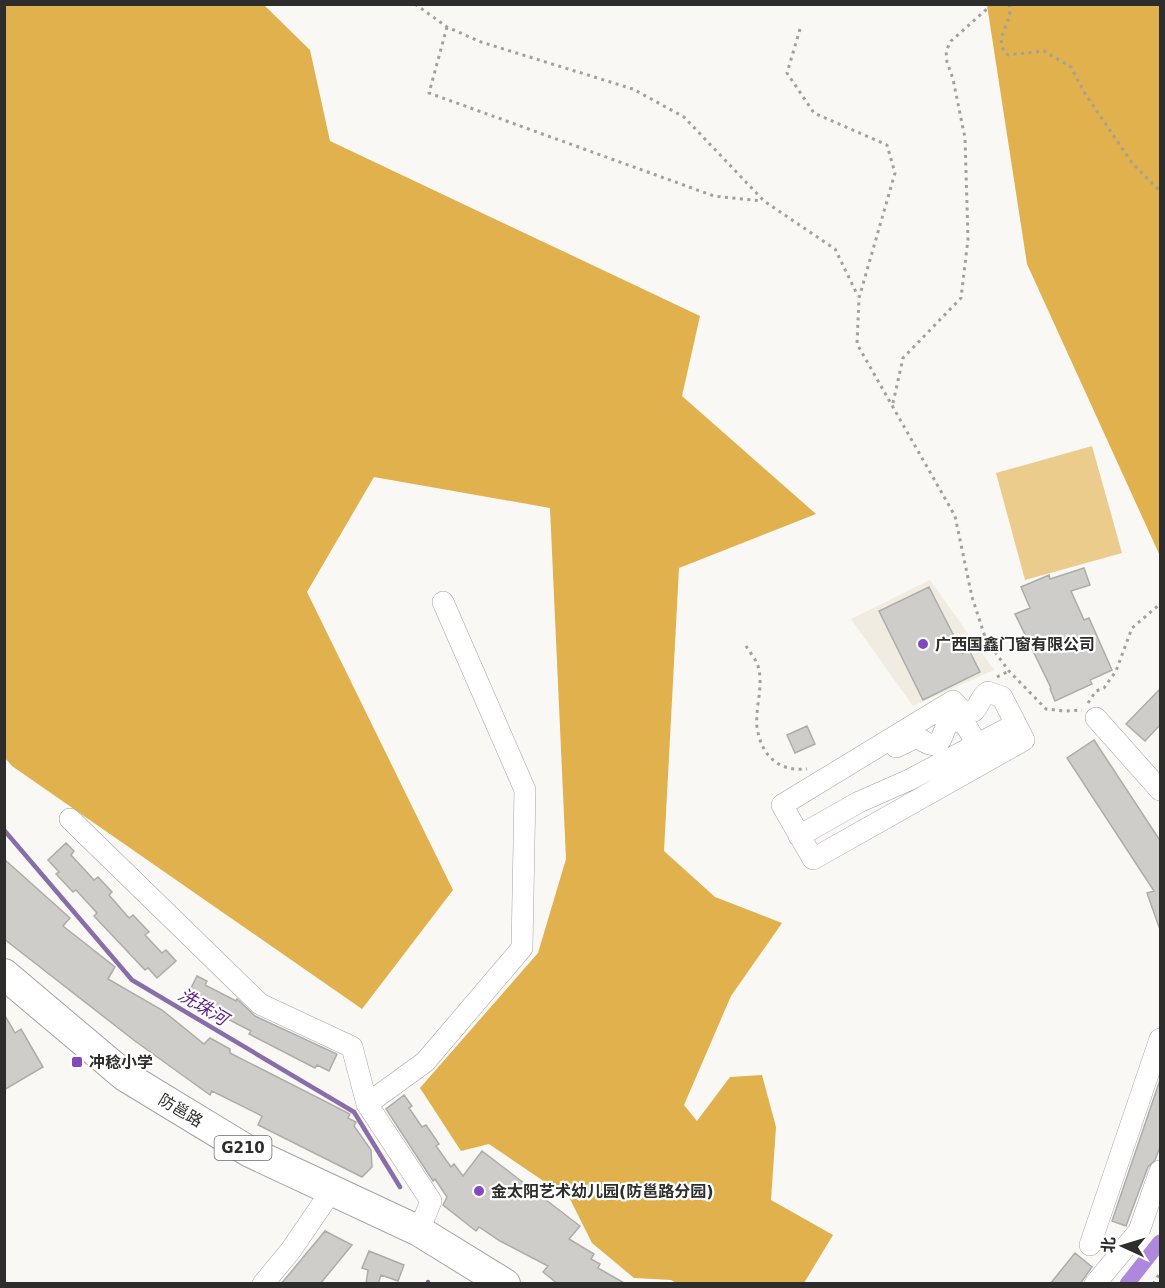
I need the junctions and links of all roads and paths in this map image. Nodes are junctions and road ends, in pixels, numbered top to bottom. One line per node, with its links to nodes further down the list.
1 (415, 4): 4 (path)
2 (1009, 4): 6 (path)
3 (988, 8): 9 (path)
4 (447, 27): 7 (path); 7 (path)
5 (800, 29): 8 (path)
6 (1161, 191)
7 (764, 201): 8 (path)
8 (859, 298): 9 (path)
9 (892, 405): 13 (path)
10 (443, 602): 23 (street)
11 (1161, 604): 13 (path)
12 (746, 646): 16 (path)
13 (1090, 714): 17 (street)
14 (1017, 727): 15 (street); 18 (street); 20 (street)
15 (976, 744): 18 (street); 20 (street)
16 (815, 764)
17 (1161, 790)
18 (782, 805): 20 (street)
19 (70, 819): 23 (street)
20 (802, 841)
21 (4, 974): 25 (highway, 防邕路 / G210)
22 (1161, 1039): 27 (street)
23 (367, 1104): 26 (street)
24 (1161, 1171): 31 (street)
25 (332, 1190): 26 (highway, 防邕路 / G210); 29 (street)
26 (419, 1231): 30 (highway, 防邕路 / G210)
27 (1090, 1245)
28 (1161, 1273): 32 (path)
29 (263, 1284)
30 (505, 1284)
31 (1095, 1284)
32 (1152, 1284)

